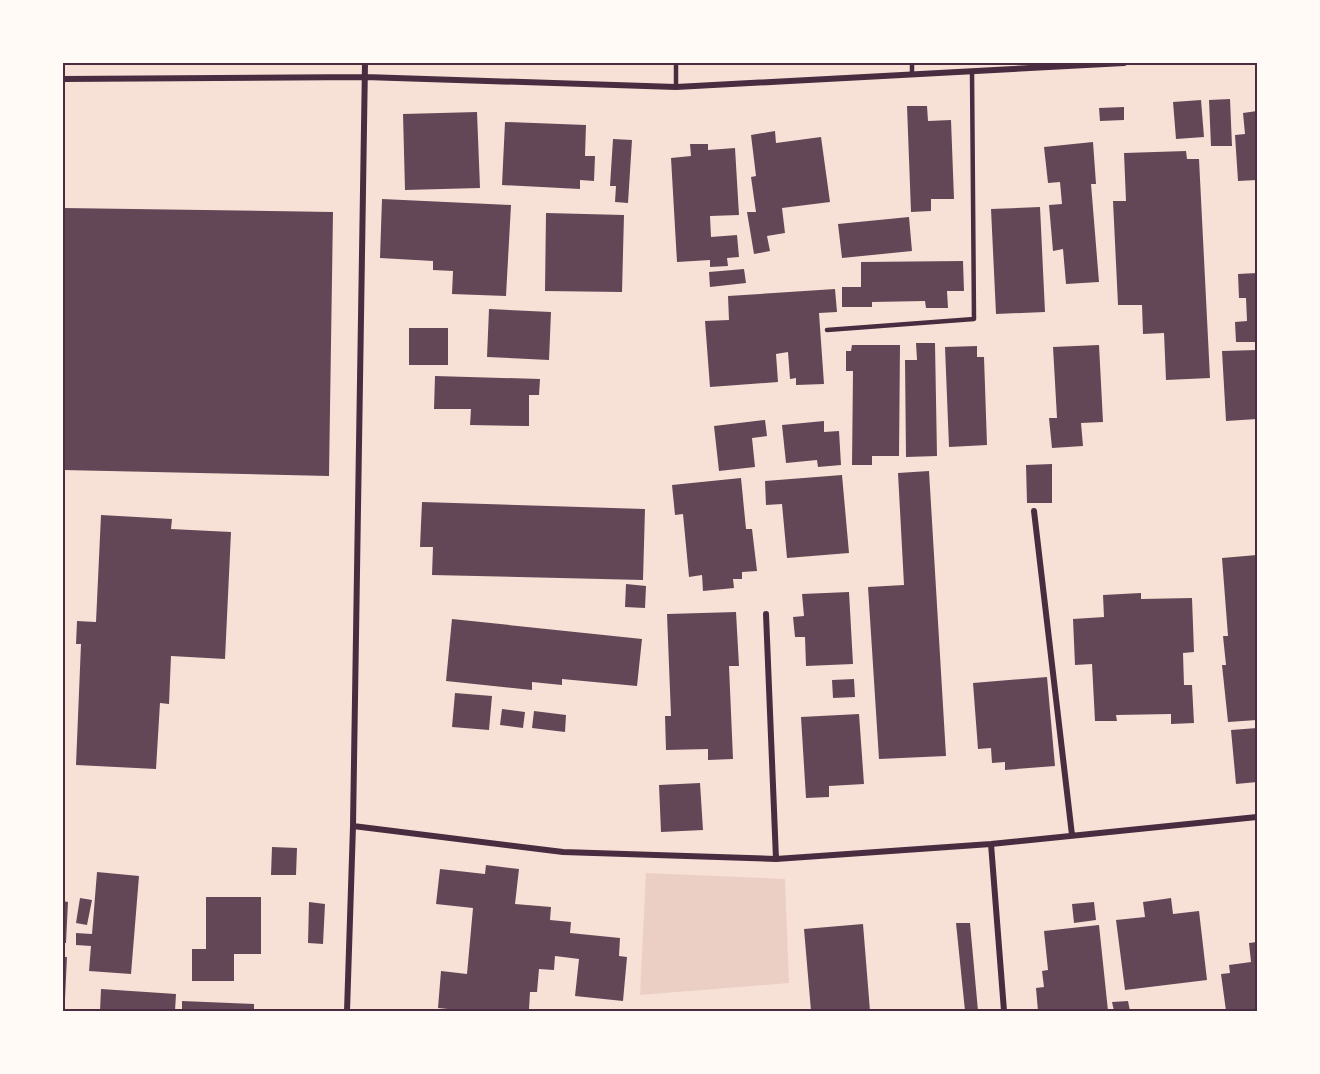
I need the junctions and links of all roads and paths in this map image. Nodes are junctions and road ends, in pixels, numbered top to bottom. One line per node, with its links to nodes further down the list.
1 (365, 63): 8 (street)
2 (676, 63): 10 (lane)
3 (912, 63): 7 (lane)
4 (1114, 63): 5 (street); 6 (street)
5 (1124, 63)
6 (972, 71): 7 (street); 11 (lane)
7 (912, 74): 10 (street)
8 (365, 77): 9 (street); 10 (street); 15 (street)
9 (63, 78)
10 (676, 87)
11 (828, 330)
12 (1034, 511): 16 (street)
13 (766, 614): 18 (street)
14 (1257, 817): 16 (street)
15 (353, 826): 18 (street); 19 (street)
16 (1071, 835): 17 (street)
17 (991, 844): 18 (street); 20 (street)
18 (776, 859)
19 (347, 1011)
20 (1005, 1011)

